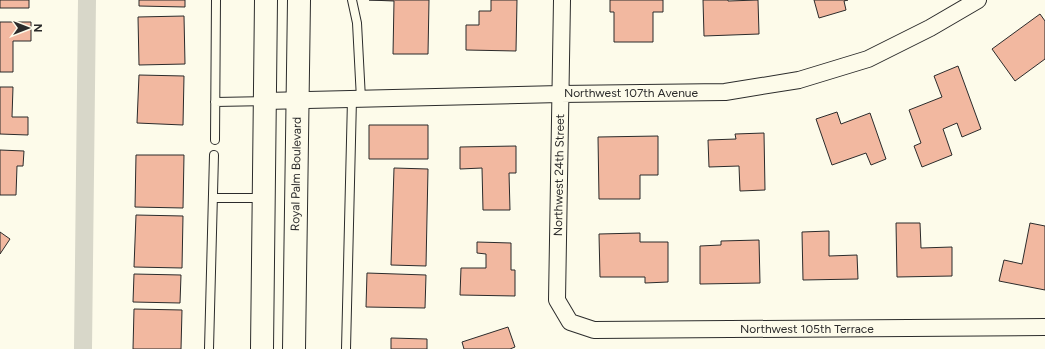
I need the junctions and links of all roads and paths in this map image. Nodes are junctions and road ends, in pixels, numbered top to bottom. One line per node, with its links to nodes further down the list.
1 (216, 0): 11 (lane)
2 (266, 0): 10 (main road)
3 (298, 0): 9 (main road, Royal Palm Boulevard)
4 (352, 0): 8 (lane)
5 (562, 0): 7 (street, Northwest 24th Street)
6 (978, 0): 7 (street, Northwest 107th Avenue)
7 (560, 94): 8 (street, Northwest 107th Avenue); 16 (street, Northwest 24th Street)
8 (356, 99): 9 (street, Northwest 107th Avenue); 21 (lane)
9 (297, 100): 10 (street, Northwest 107th Avenue); 20 (main road, Royal Palm Boulevard)
10 (265, 101): 11 (lane); 15 (main road)
11 (215, 102): 12 (lane)
12 (215, 140)
13 (214, 155): 14 (lane)
14 (213, 198): 15 (lane); 18 (lane)
15 (264, 198): 19 (main road)
16 (570, 322): 17 (street, Northwest 105th Terrace)
17 (1045, 327)
18 (209, 349)
19 (262, 349)
20 (294, 349)
21 (346, 349)

